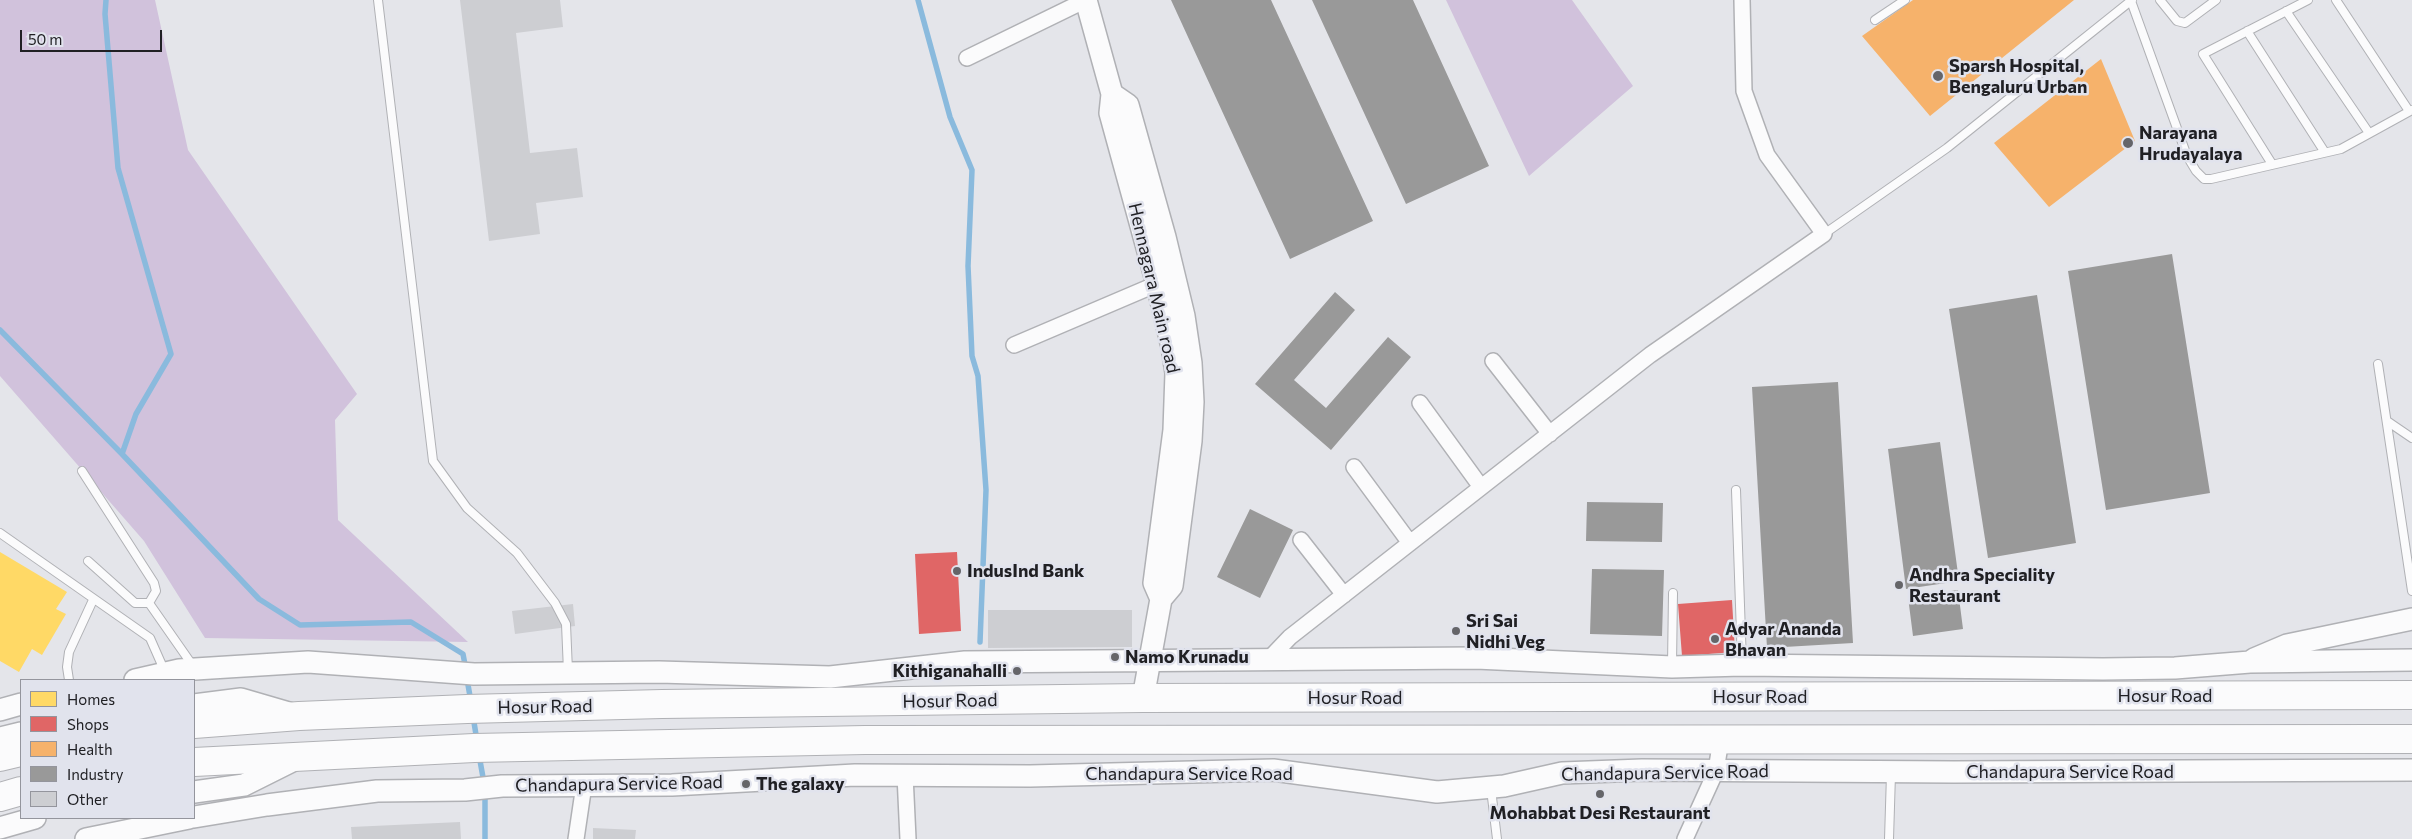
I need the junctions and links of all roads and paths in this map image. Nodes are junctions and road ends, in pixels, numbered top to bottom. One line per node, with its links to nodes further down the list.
1 (378, 0): 49 (lane)
2 (1086, 0): 13 (street); 19 (street, Hennagara Main road)
3 (1742, 0): 18 (street)
4 (1905, 0): 11 (lane)
5 (2160, 0): 6 (lane)
6 (2216, 0)
7 (2308, 0): 10 (lane)
8 (2336, 0): 14 (lane)
9 (2128, 1): 17 (lane); 18 (lane)
10 (2286, 11): 12 (lane); 15 (lane)
11 (1875, 20)
12 (2247, 32): 16 (lane); 17 (lane)
13 (968, 58)
14 (2410, 110): 15 (lane)
15 (2369, 133): 16 (lane)
16 (2324, 152): 17 (lane)
17 (2272, 164)
18 (1824, 234): 25 (street)
19 (1166, 280): 20 (street); 43 (street, Hennagara Main road)
20 (1014, 345)
21 (1493, 360): 25 (street)
22 (2378, 364): 24 (lane)
23 (1420, 403): 29 (street)
24 (2387, 421): 26 (lane); 35 (lane)
25 (1550, 434): 29 (street)
26 (2412, 438)
27 (1354, 467): 33 (street)
28 (82, 471): 39 (lane)
29 (1481, 487): 33 (street)
30 (1736, 490): 45 (lane)
31 (0, 533): 38 (lane)
32 (1301, 540): 37 (street)
33 (1410, 543): 37 (street)
34 (88, 561): 39 (lane)
35 (2412, 591)
36 (1673, 593): 46 (lane)
37 (1344, 595): 41 (street)
38 (94, 600): 48 (lane); 50 (lane)
39 (149, 604): 47 (lane)
40 (2412, 619): 44 (street)
41 (1269, 658): 43 (street); 46 (street)
42 (2412, 660): 44 (street)
43 (1148, 661): 49 (street); 53 (street, Hennagara Main road)
44 (2250, 662): 45 (street)
45 (1742, 665): 46 (street)
46 (1672, 667)
47 (196, 670): 48 (street); 49 (street)
48 (166, 673): 51 (street)
49 (568, 673)
50 (69, 679)
51 (139, 679)
52 (2412, 695): 53 (highway, Hosur Road)
53 (1143, 698): 56 (highway, Hosur Road)
54 (20, 704): 55 (street)
55 (0, 710)
56 (195, 718)
57 (20, 733): 58 (street)
58 (0, 738)
59 (1721, 739): 60 (highway); 62 (highway); 66 (street)
60 (2412, 739)
61 (20, 752): 63 (highway)
62 (303, 755): 64 (highway); 72 (street)
63 (0, 757)
64 (195, 762)
65 (2412, 770): 67 (street, Chandapura Service Road)
66 (1716, 771): 67 (street, Chandapura Service Road); 70 (street, Chandapura Service Road); 82 (street)
67 (1892, 772): 83 (lane)
68 (905, 775): 69 (street, Chandapura Service Road); 70 (street, Chandapura Service Road); 80 (street)
69 (584, 785): 74 (street, Chandapura Service Road); 79 (street)
70 (1491, 788): 81 (lane)
71 (20, 791): 73 (highway)
72 (195, 792)
73 (0, 797)
74 (195, 817)
75 (32, 819): 77 (street)
76 (186, 819): 78 (street)
77 (0, 828)
78 (86, 839)
79 (576, 839)
80 (908, 839)
81 (1497, 839)
82 (1685, 839)
83 (1889, 839)

